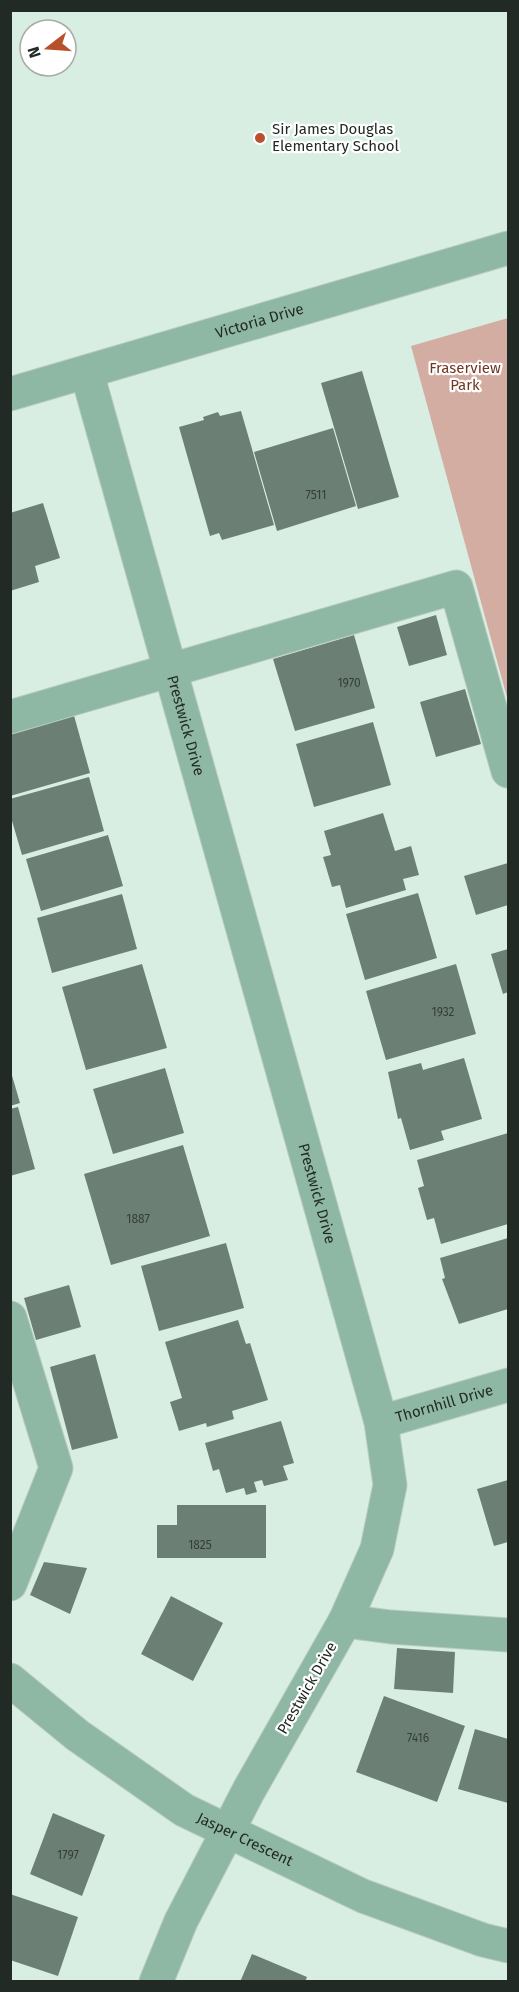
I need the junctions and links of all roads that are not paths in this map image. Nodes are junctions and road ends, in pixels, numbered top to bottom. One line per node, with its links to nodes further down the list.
1 (508, 248): 2 (street, Victoria Drive)
2 (87, 373): 3 (street, Victoria Drive); 4 (street, Prestwick Drive)
3 (10, 394)
4 (170, 671): 5 (street); 6 (street); 9 (street, Prestwick Drive)
5 (10, 717)
6 (508, 771)
7 (10, 1318): 10 (street)
8 (508, 1385): 9 (street, Thornhill Drive)
9 (381, 1422): 11 (street, Prestwick Drive)
10 (10, 1584)
11 (345, 1621): 12 (street); 14 (street, Prestwick Drive)
12 (508, 1635)
13 (10, 1680): 14 (street, Jasper Crescent)
14 (228, 1832): 15 (street, Jasper Crescent); 16 (street, Prestwick Drive)
15 (508, 1946)
16 (156, 1982)

